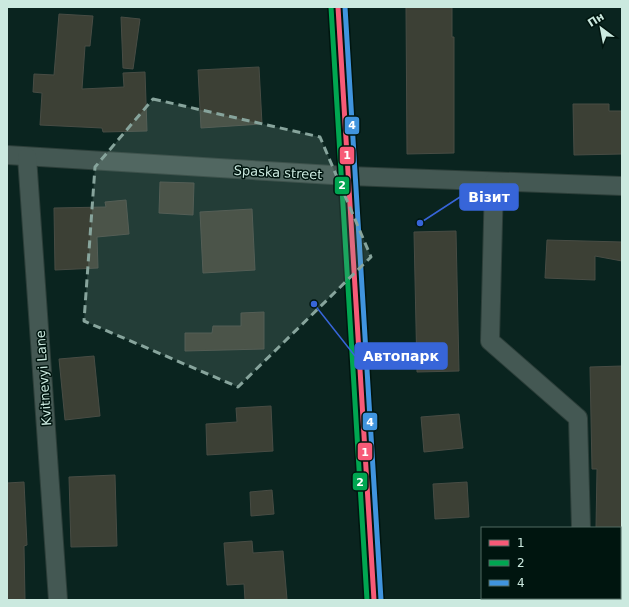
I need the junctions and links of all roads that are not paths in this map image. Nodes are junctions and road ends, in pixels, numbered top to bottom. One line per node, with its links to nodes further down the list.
1 (338, 7): 4 (street)
2 (7, 155): 3 (street, Spaska street)
3 (27, 157): 4 (street, Spaska street); 8 (street, Kvitnevyi Lane)
4 (349, 176): 5 (street, Spaska street); 9 (street)
5 (494, 182): 6 (street, Spaska street); 7 (street)
6 (622, 186)
7 (581, 527)
8 (58, 600)
9 (374, 600)

